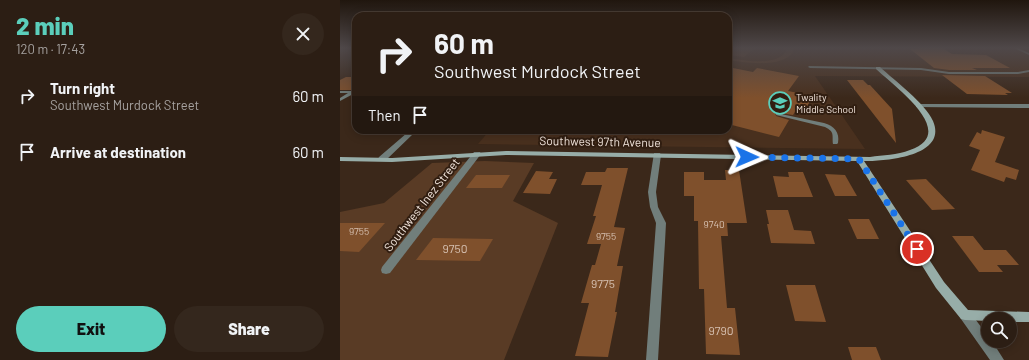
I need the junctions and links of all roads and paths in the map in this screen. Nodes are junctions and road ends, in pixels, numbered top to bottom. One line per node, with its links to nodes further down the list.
1 (810, 67): 2 (lane)
2 (878, 68): 3 (lane); 8 (street)
3 (1029, 71)
4 (352, 91): 5 (lane)
5 (340, 92)
6 (352, 93): 7 (lane)
7 (340, 100)
8 (918, 106): 9 (street); 16 (street, Southwest 97th Avenue)
9 (1029, 106)
10 (778, 114): 12 (lane)
11 (410, 134): 17 (street)
12 (835, 143)
13 (476, 154): 14 (street, Southwest 97th Avenue); 17 (street, Southwest 97th Avenue); 18 (street, Southwest Inez Street)
14 (657, 155): 16 (street, Southwest 97th Avenue); 21 (street)
15 (340, 159): 17 (street, Southwest 97th Avenue)
16 (859, 159): 19 (street)
17 (382, 160)
18 (386, 270)
19 (965, 315): 20 (street); 22 (street)
20 (1029, 317)
21 (652, 360)
22 (998, 360)

